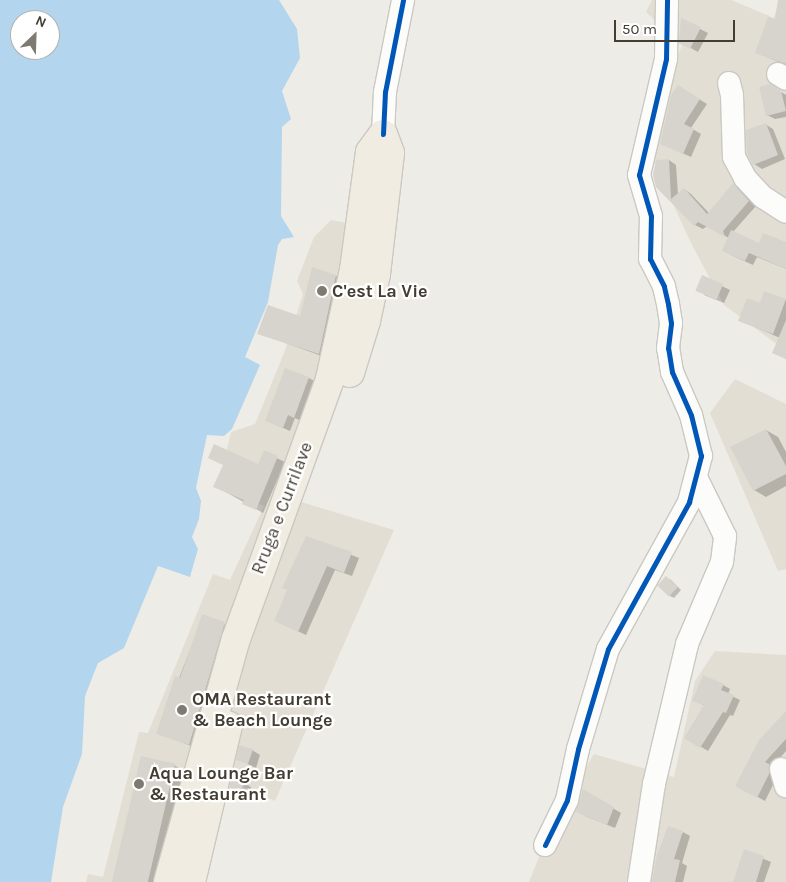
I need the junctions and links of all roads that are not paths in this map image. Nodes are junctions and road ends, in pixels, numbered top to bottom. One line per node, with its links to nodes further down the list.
1 (403, 0): 4 (street, Rruga e Currilave)
2 (667, 0): 6 (street)
3 (729, 83): 5 (street)
4 (383, 134): 8 (main road, Rruga e Currilave); 9 (main road, Rruga e Currilave)
5 (786, 212)
6 (696, 477): 7 (street); 10 (street)
7 (546, 845)
8 (168, 882)
9 (191, 882)
10 (639, 882)

